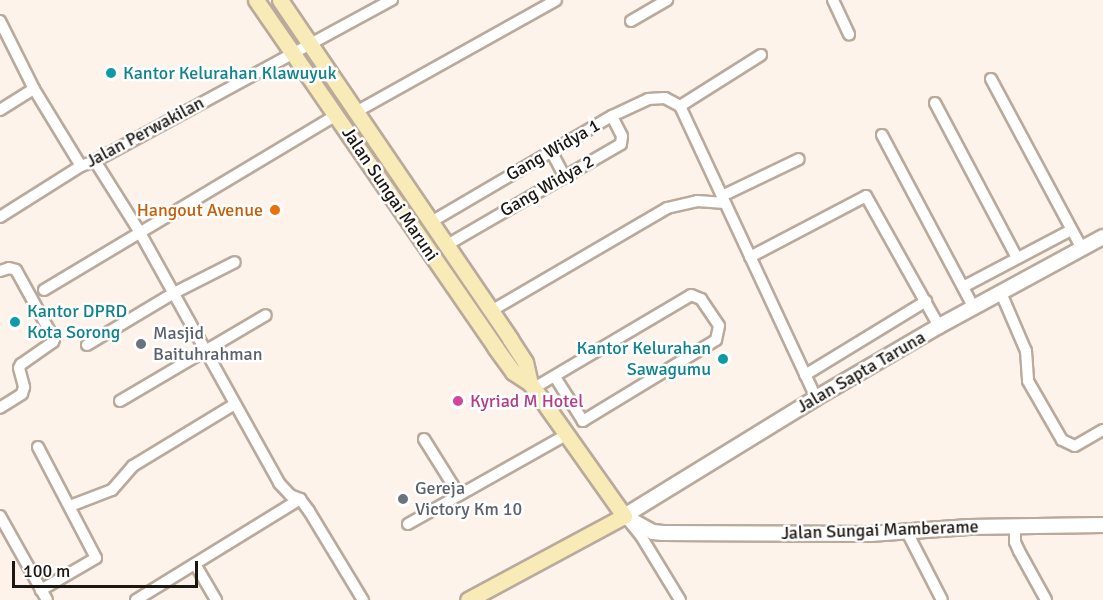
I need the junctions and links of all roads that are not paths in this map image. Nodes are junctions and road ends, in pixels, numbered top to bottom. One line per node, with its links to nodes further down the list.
1 (256, 0): 13 (main road, Jalan Sungai Maruni)
2 (280, 0): 12 (main road, Jalan Sungai Maruni)
3 (392, 0): 12 (street, Jalan Perwakilan)
4 (556, 0): 20 (street)
5 (667, 0): 7 (street)
6 (833, 0): 11 (street)
7 (649, 4): 9 (street)
8 (0, 21): 10 (street)
9 (631, 21)
10 (3, 35): 16 (street)
11 (849, 35)
12 (312, 45): 13 (street, Jalan Perwakilan); 20 (main road, Jalan Sungai Maruni)
13 (294, 54): 21 (main road, Jalan Sungai Maruni); 26 (street, Jalan Perwakilan)
14 (761, 55): 18 (street)
15 (991, 79): 33 (street)
16 (34, 89): 19 (street); 27 (street)
17 (934, 103): 38 (street)
18 (680, 106): 22 (street, Gang Widya 1); 29 (street)
19 (0, 110)
20 (356, 112): 31 (main road, Jalan Sungai Maruni)
21 (336, 115): 32 (street); 54 (main road, Jalan Sungai Maruni)
22 (612, 116): 24 (street, Gang Widya 1); 28 (street, Gang Widya 2)
23 (882, 135): 41 (street)
24 (551, 151): 28 (street); 31 (street, Gang Widya 1)
25 (799, 159): 29 (street)
26 (95, 161): 27 (street, Jalan Perwakilan); 32 (street)
27 (81, 166): 30 (street, Jalan Perwakilan)
28 (564, 175): 35 (street, Gang Widya 2)
29 (723, 200): 37 (street); 47 (street)
30 (0, 217)
31 (431, 222): 35 (main road, Jalan Sungai Maruni)
32 (140, 231): 42 (street); 43 (street)
33 (1071, 231): 36 (street); 38 (street)
34 (1103, 237): 36 (street, Jalan Sapta Taruna)
35 (447, 245): 47 (main road, Jalan Sungai Maruni)
36 (1082, 249): 44 (street, Jalan Sapta Taruna)
37 (750, 257): 45 (street); 52 (street)
38 (1017, 258): 41 (street)
39 (235, 262): 43 (street)
40 (0, 271): 58 (street)
41 (963, 287): 46 (street)
42 (44, 290)
43 (174, 293): 50 (street); 51 (street)
44 (1001, 293): 46 (street, Jalan Sapta Taruna); 59 (street)
45 (926, 301): 49 (street); 52 (street)
46 (974, 308): 49 (street, Jalan Sapta Taruna)
47 (491, 311): 54 (main road, Jalan Sungai Maruni)
48 (266, 315): 51 (street)
49 (939, 326): 55 (street, Jalan Sapta Taruna)
50 (87, 345)
51 (203, 350): 56 (street); 57 (street)
52 (805, 375): 55 (street)
53 (555, 377): 53 (street); 54 (street)
54 (532, 386): 60 (main road, Jalan Sungai Maruni)
55 (816, 398): 67 (street, Jalan Sapta Taruna)
56 (120, 401)
57 (235, 404): 64 (street); 65 (street)
58 (0, 408)
59 (1103, 430)
60 (566, 435): 63 (street); 67 (main road, Jalan Sungai Maruni)
61 (424, 439): 63 (street)
62 (38, 447): 65 (street)
63 (459, 495): 68 (street)
64 (300, 500): 72 (street); 76 (street)
65 (70, 506): 73 (street)
66 (0, 516): 73 (street)
67 (624, 516): 71 (street, Jalan Sungai Mamberame); 77 (main road); 78 (street, Jalan Sungai Maruni)
68 (408, 524)
69 (1103, 525): 70 (street, Jalan Sungai Mamberame)
70 (1015, 527): 71 (street, Jalan Sungai Mamberame); 80 (street)
71 (907, 532): 79 (street)
72 (195, 564): 74 (street); 75 (street)
73 (44, 595)
74 (136, 600)
75 (216, 600)
76 (363, 600)
77 (468, 600)
78 (679, 600)
79 (942, 600)
80 (1046, 600)

